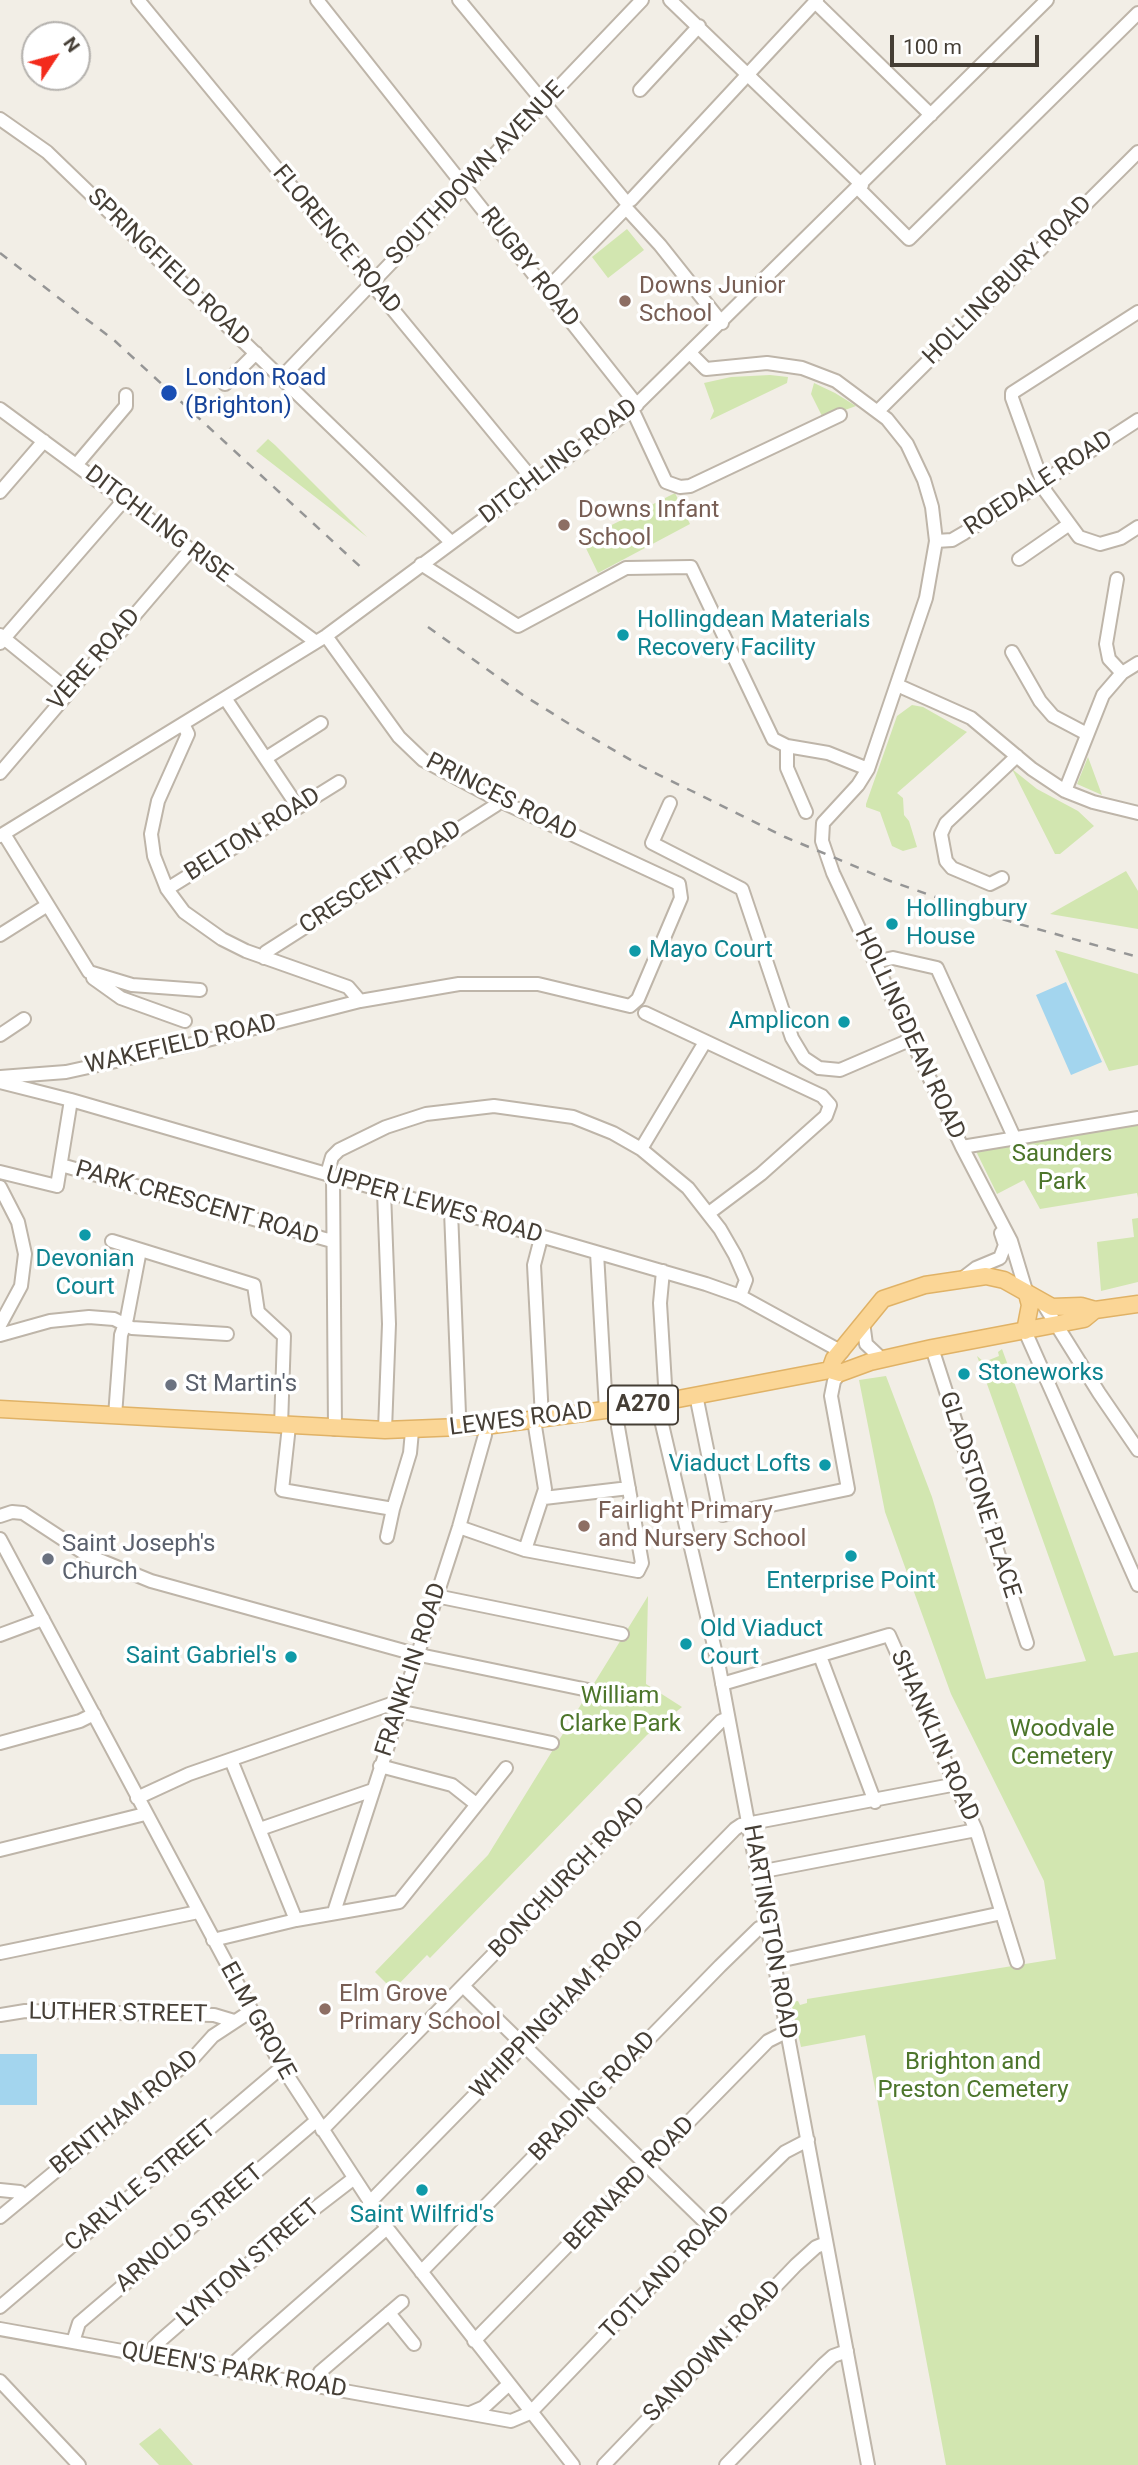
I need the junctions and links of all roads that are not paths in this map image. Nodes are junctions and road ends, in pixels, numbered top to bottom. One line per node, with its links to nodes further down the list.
1 (138, 0): 19 (street, FLORENCE ROAD)
2 (317, 0): 16 (street, RUGBY ROAD)
3 (458, 0): 12 (street)
4 (642, 0): 12 (street, SOUTHDOWN AVENUE)
5 (670, 0): 9 (street)
6 (1047, 0): 13 (street, DITCHLING ROAD)
7 (816, 1): 10 (street); 13 (street)
8 (1137, 8): 17 (street)
9 (699, 26): 10 (street); 11 (street)
10 (749, 74): 17 (street); 18 (street)
11 (640, 90)
12 (543, 103): 16 (street, SOUTHDOWN AVENUE); 18 (street)
13 (931, 116): 17 (street, DITCHLING ROAD)
14 (0, 119): 23 (street, SPRINGFIELD ROAD)
15 (1138, 152): 30 (street, HOLLINGBURY ROAD)
16 (465, 186): 19 (street, SOUTHDOWN AVENUE); 20 (street, RUGBY ROAD)
17 (860, 186): 22 (street, DITCHLING ROAD)
18 (626, 205): 20 (street); 22 (street)
19 (372, 283): 25 (street, SOUTHDOWN AVENUE); 35 (street, FLORENCE ROAD)
20 (546, 290): 28 (street, RUGBY ROAD)
21 (1138, 312): 36 (street)
22 (722, 323): 24 (street, DITCHLING ROAD)
23 (256, 353): 25 (street, SPRINGFIELD ROAD); 26 (street)
24 (691, 354): 28 (street, DITCHLING ROAD); 30 (street)
25 (282, 377): 42 (street, SPRINGFIELD ROAD)
26 (225, 384)
27 (126, 395): 34 (street)
28 (634, 407): 31 (street, RUGBY ROAD); 35 (street, DITCHLING ROAD)
29 (0, 409): 33 (street, DITCHLING RISE)
30 (878, 410): 41 (street)
31 (840, 415)
32 (1138, 420): 36 (street, ROEDALE ROAD)
33 (44, 441): 34 (street, DITCHLING RISE); 37 (street)
34 (77, 464): 38 (street, DITCHLING RISE)
35 (534, 481): 42 (street, DITCHLING ROAD)
36 (1042, 482): 39 (street); 41 (street, ROEDALE ROAD)
37 (0, 492)
38 (124, 500): 43 (street, DITCHLING RISE); 47 (street)
39 (1068, 525): 40 (street); 44 (street)
40 (1138, 527)
41 (936, 541): 52 (street)
42 (451, 542): 45 (street, DITCHLING ROAD)
43 (191, 549): 48 (street, DITCHLING RISE); 53 (street, VERE ROAD)
44 (1019, 559)
45 (421, 565): 48 (street, DITCHLING ROAD); 58 (street)
46 (1117, 579): 51 (street)
47 (1, 638): 53 (street)
48 (321, 639): 54 (street, DITCHLING ROAD); 65 (street, PRINCES ROAD)
49 (1012, 652): 57 (street)
50 (1138, 663): 51 (street)
51 (1122, 673): 57 (street)
52 (897, 685): 59 (street); 61 (street)
53 (69, 691): 62 (street, VERE ROAD)
54 (225, 698): 56 (street, DITCHLING ROAD); 60 (street)
55 (321, 723): 60 (street)
56 (183, 724): 70 (street, DITCHLING ROAD); 72 (street)
57 (1087, 734): 64 (street)
58 (787, 746): 61 (street); 68 (street)
59 (1017, 756): 64 (street); 71 (street)
60 (266, 758): 67 (street)
61 (867, 769): 76 (street, HOLLINGDEAN ROAD)
62 (0, 773)
63 (339, 782): 67 (street, BELTON ROAD)
64 (1065, 791): 69 (street)
65 (499, 800): 75 (street, CRESCENT ROAD); 80 (street, PRINCES ROAD)
66 (670, 803): 85 (street)
67 (298, 807): 72 (street, BELTON ROAD)
68 (806, 812)
69 (1138, 813)
70 (2, 835): 73 (street)
71 (1002, 877)
72 (167, 888): 75 (street)
73 (46, 906): 74 (street); 77 (street)
74 (0, 935)
75 (264, 958): 79 (street)
76 (875, 962): 85 (street, HOLLINGDEAN ROAD); 91 (street)
77 (89, 972): 78 (street); 83 (street)
78 (200, 990)
79 (360, 1001): 80 (street, WAKEFIELD ROAD); 87 (street, WAKEFIELD ROAD)
80 (630, 1006)
81 (645, 1013): 86 (street)
82 (23, 1019): 84 (street)
83 (185, 1021)
84 (0, 1035)
85 (912, 1038): 92 (street, HOLLINGDEAN ROAD)
86 (705, 1042): 93 (street); 100 (street)
87 (0, 1077)
88 (0, 1082): 89 (street, UPPER LEWES ROAD)
89 (71, 1100): 94 (street, PARK CRESCENT ROAD); 96 (street, UPPER LEWES ROAD)
90 (1138, 1118): 91 (street)
91 (1014, 1137): 92 (street)
92 (962, 1147): 101 (street, HOLLINGDEAN ROAD)
93 (641, 1149): 96 (street); 100 (street)
94 (61, 1165): 95 (street, PARK CRESCENT ROAD); 104 (street, PARK CRESCENT ROAD)
95 (0, 1172)
96 (330, 1175): 98 (street, UPPER LEWES ROAD); 104 (street)
97 (0, 1187): 115 (street)
98 (384, 1192): 99 (street, UPPER LEWES ROAD); 135 (street)
99 (451, 1211): 102 (street, UPPER LEWES ROAD); 133 (street)
100 (709, 1213): 110 (street)
101 (996, 1213): 108 (street); 109 (street, HOLLINGDEAN ROAD)
102 (541, 1238): 106 (street, UPPER LEWES ROAD); 129 (street)
103 (112, 1241): 105 (street)
104 (332, 1241): 134 (street)
105 (140, 1250): 116 (street); 130 (street)
106 (597, 1253): 107 (street, UPPER LEWES ROAD); 127 (street)
107 (663, 1271): 110 (street, UPPER LEWES ROAD); 125 (street, HARTINGTON ROAD)
108 (963, 1278): 109 (main road, LEWES ROAD / A270); 114 (main road, LEWES ROAD / A270)
109 (1027, 1294): 112 (main road, LEWES ROAD / A270); 118 (main road)
110 (740, 1296): 122 (street, UPPER LEWES ROAD)
111 (1138, 1304): 113 (main road, LEWES ROAD / A270)
112 (1044, 1305): 113 (main road, LEWES ROAD / A270); 117 (street)
113 (1095, 1310): 117 (main road, LEWES ROAD / A270)
114 (863, 1322): 122 (main road, LEWES ROAD / A270); 122 (street)
115 (0, 1325)
116 (123, 1325): 119 (street); 120 (street); 128 (street)
117 (1054, 1325): 118 (main road, LEWES ROAD / A270); 137 (street)
118 (1025, 1331): 121 (main road, LEWES ROAD / A270); 146 (street)
119 (227, 1334)
120 (0, 1335)
121 (932, 1348): 122 (main road, LEWES ROAD / A270); 151 (street, GLADSTONE PLACE)
122 (863, 1358): 123 (main road, LEWES ROAD / A270); 123 (main road, LEWES ROAD / A270)
123 (835, 1372): 124 (main road, LEWES ROAD / A270); 124 (street)
124 (696, 1395): 125 (main road, LEWES ROAD / A270)
125 (662, 1402): 127 (main road, LEWES ROAD / A270); 154 (street, HARTINGTON ROAD)
126 (0, 1409): 128 (main road, A270)
127 (606, 1410): 129 (main road, LEWES ROAD / A270)
128 (115, 1416): 130 (main road, LEWES ROAD / A270)
129 (538, 1419): 131 (main road, LEWES ROAD / A270); 139 (street)
130 (284, 1422): 134 (main road, LEWES ROAD / A270); 140 (street)
131 (485, 1426): 133 (main road, LEWES ROAD / A270); 142 (street, FRANKLIN ROAD)
132 (618, 1427): 138 (street)
133 (465, 1428): 136 (main road, LEWES ROAD / A270)
134 (335, 1429): 135 (main road, LEWES ROAD / A270)
135 (385, 1430): 136 (main road, LEWES ROAD / A270)
136 (412, 1431): 140 (street)
137 (1138, 1450)
138 (629, 1488): 139 (street); 145 (street)
139 (544, 1498): 145 (street)
140 (393, 1509): 143 (street)
141 (0, 1516): 152 (street)
142 (459, 1527): 145 (street); 147 (street, FRANKLIN ROAD)
143 (387, 1537)
144 (0, 1539): 148 (street, ELM GROVE)
145 (525, 1550)
146 (1138, 1585)
147 (436, 1596): 149 (street); 152 (street, FRANKLIN ROAD)
148 (43, 1619): 150 (street); 157 (street, ELM GROVE)
149 (622, 1634)
150 (0, 1635)
151 (1027, 1643)
152 (415, 1654): 155 (street); 156 (street, FRANKLIN ROAD)
153 (820, 1656): 154 (street, SHANKLIN ROAD); 164 (street, SHANKLIN ROAD); 167 (street)
154 (722, 1684): 158 (street, HARTINGTON ROAD)
155 (588, 1690)
156 (399, 1708): 160 (street); 161 (street); 162 (street, FRANKLIN ROAD)
157 (94, 1714): 159 (street); 166 (street, ELM GROVE)
158 (728, 1718): 170 (street, HARTINGTON ROAD); 184 (street, BONCHURCH ROAD)
159 (0, 1743)
160 (552, 1743)
161 (231, 1760): 166 (street); 171 (street)
162 (380, 1766): 165 (street, FRANKLIN ROAD); 168 (street)
163 (506, 1768): 168 (street)
164 (957, 1784): 167 (street, WHIPPINGHAM ROAD); 172 (street, SHANKLIN ROAD)
165 (373, 1790): 171 (street); 176 (street, FRANKLIN ROAD)
166 (137, 1798): 169 (street, ELM GROVE)
167 (875, 1802): 170 (street, WHIPPINGHAM ROAD)
168 (476, 1804): 176 (street)
169 (145, 1814): 173 (street); 175 (street, ELM GROVE)
170 (750, 1826): 174 (street, HARTINGTON ROAD); 189 (street, WHIPPINGHAM ROAD)
171 (260, 1829): 178 (street)
172 (976, 1830): 174 (street); 177 (street, SHANKLIN ROAD)
173 (0, 1850)
174 (759, 1872): 179 (street, HARTINGTON ROAD)
175 (198, 1912): 180 (street, ELM GROVE); 181 (street)
176 (334, 1912): 178 (street)
177 (1002, 1913): 182 (street); 183 (street, SHANKLIN ROAD)
178 (296, 1920): 180 (street)
179 (767, 1925): 182 (street, HARTINGTON ROAD); 191 (street, BRADING ROAD)
180 (213, 1940): 185 (street, ELM GROVE)
181 (0, 1953)
182 (774, 1962): 188 (street, HARTINGTON ROAD)
183 (1017, 1962)
184 (463, 1986): 189 (street); 192 (street, BONCHURCH ROAD)
185 (251, 2011): 187 (street, BENTHAM ROAD); 190 (street, ELM GROVE)
186 (0, 2015): 187 (street, LUTHER STREET)
187 (234, 2021): 197 (street, BENTHAM ROAD)
188 (788, 2031): 193 (street, HARTINGTON ROAD); 194 (street, BERNARD ROAD)
189 (524, 2046): 191 (street); 198 (street, WHIPPINGHAM ROAD)
190 (282, 2067): 192 (street, ELM GROVE); 205 (street, CARLYLE STREET)
191 (585, 2105): 194 (street); 203 (street, BRADING ROAD)
192 (319, 2126): 195 (street, ELM GROVE); 209 (street, ARNOLD STREET)
193 (808, 2140): 200 (street, TOTLAND ROAD); 202 (street, HARTINGTON ROAD)
194 (647, 2166): 200 (street); 208 (street, BERNARD ROAD)
195 (353, 2179): 198 (street, ELM GROVE); 212 (street, LYNTON STREET)
196 (0, 2190): 197 (street)
197 (24, 2197): 199 (street, BENTHAM ROAD)
198 (369, 2203): 201 (street, ELM GROVE)
199 (0, 2217)
200 (709, 2226): 218 (street, TOTLAND ROAD)
201 (387, 2228): 203 (street, ELM GROVE); 213 (street)
202 (826, 2244): 211 (street, HARTINGTON ROAD); 221 (street, SANDOWN ROAD)
203 (421, 2272): 208 (street, ELM GROVE)
204 (402, 2302): 206 (street)
205 (0, 2307)
206 (389, 2313): 210 (street); 216 (street)
207 (0, 2329): 209 (street, QUEEN'S PARK ROAD)
208 (474, 2341): 215 (street, ELM GROVE)
209 (73, 2342): 212 (street, QUEEN'S PARK ROAD)
210 (414, 2344)
211 (847, 2351): 222 (street); 223 (street, HARTINGTON ROAD)
212 (153, 2356): 213 (street, QUEEN'S PARK ROAD)
213 (234, 2371): 216 (street, QUEEN'S PARK ROAD)
214 (0, 2381): 219 (street)
215 (509, 2385): 217 (street); 218 (street, ELM GROVE)
216 (315, 2386): 217 (street, QUEEN'S PARK ROAD)
217 (469, 2413): 218 (street, QUEEN'S PARK ROAD)
218 (530, 2413): 220 (street, ELM GROVE)
219 (79, 2465)
220 (573, 2465)
221 (604, 2465)
222 (726, 2465)
223 (868, 2465)

